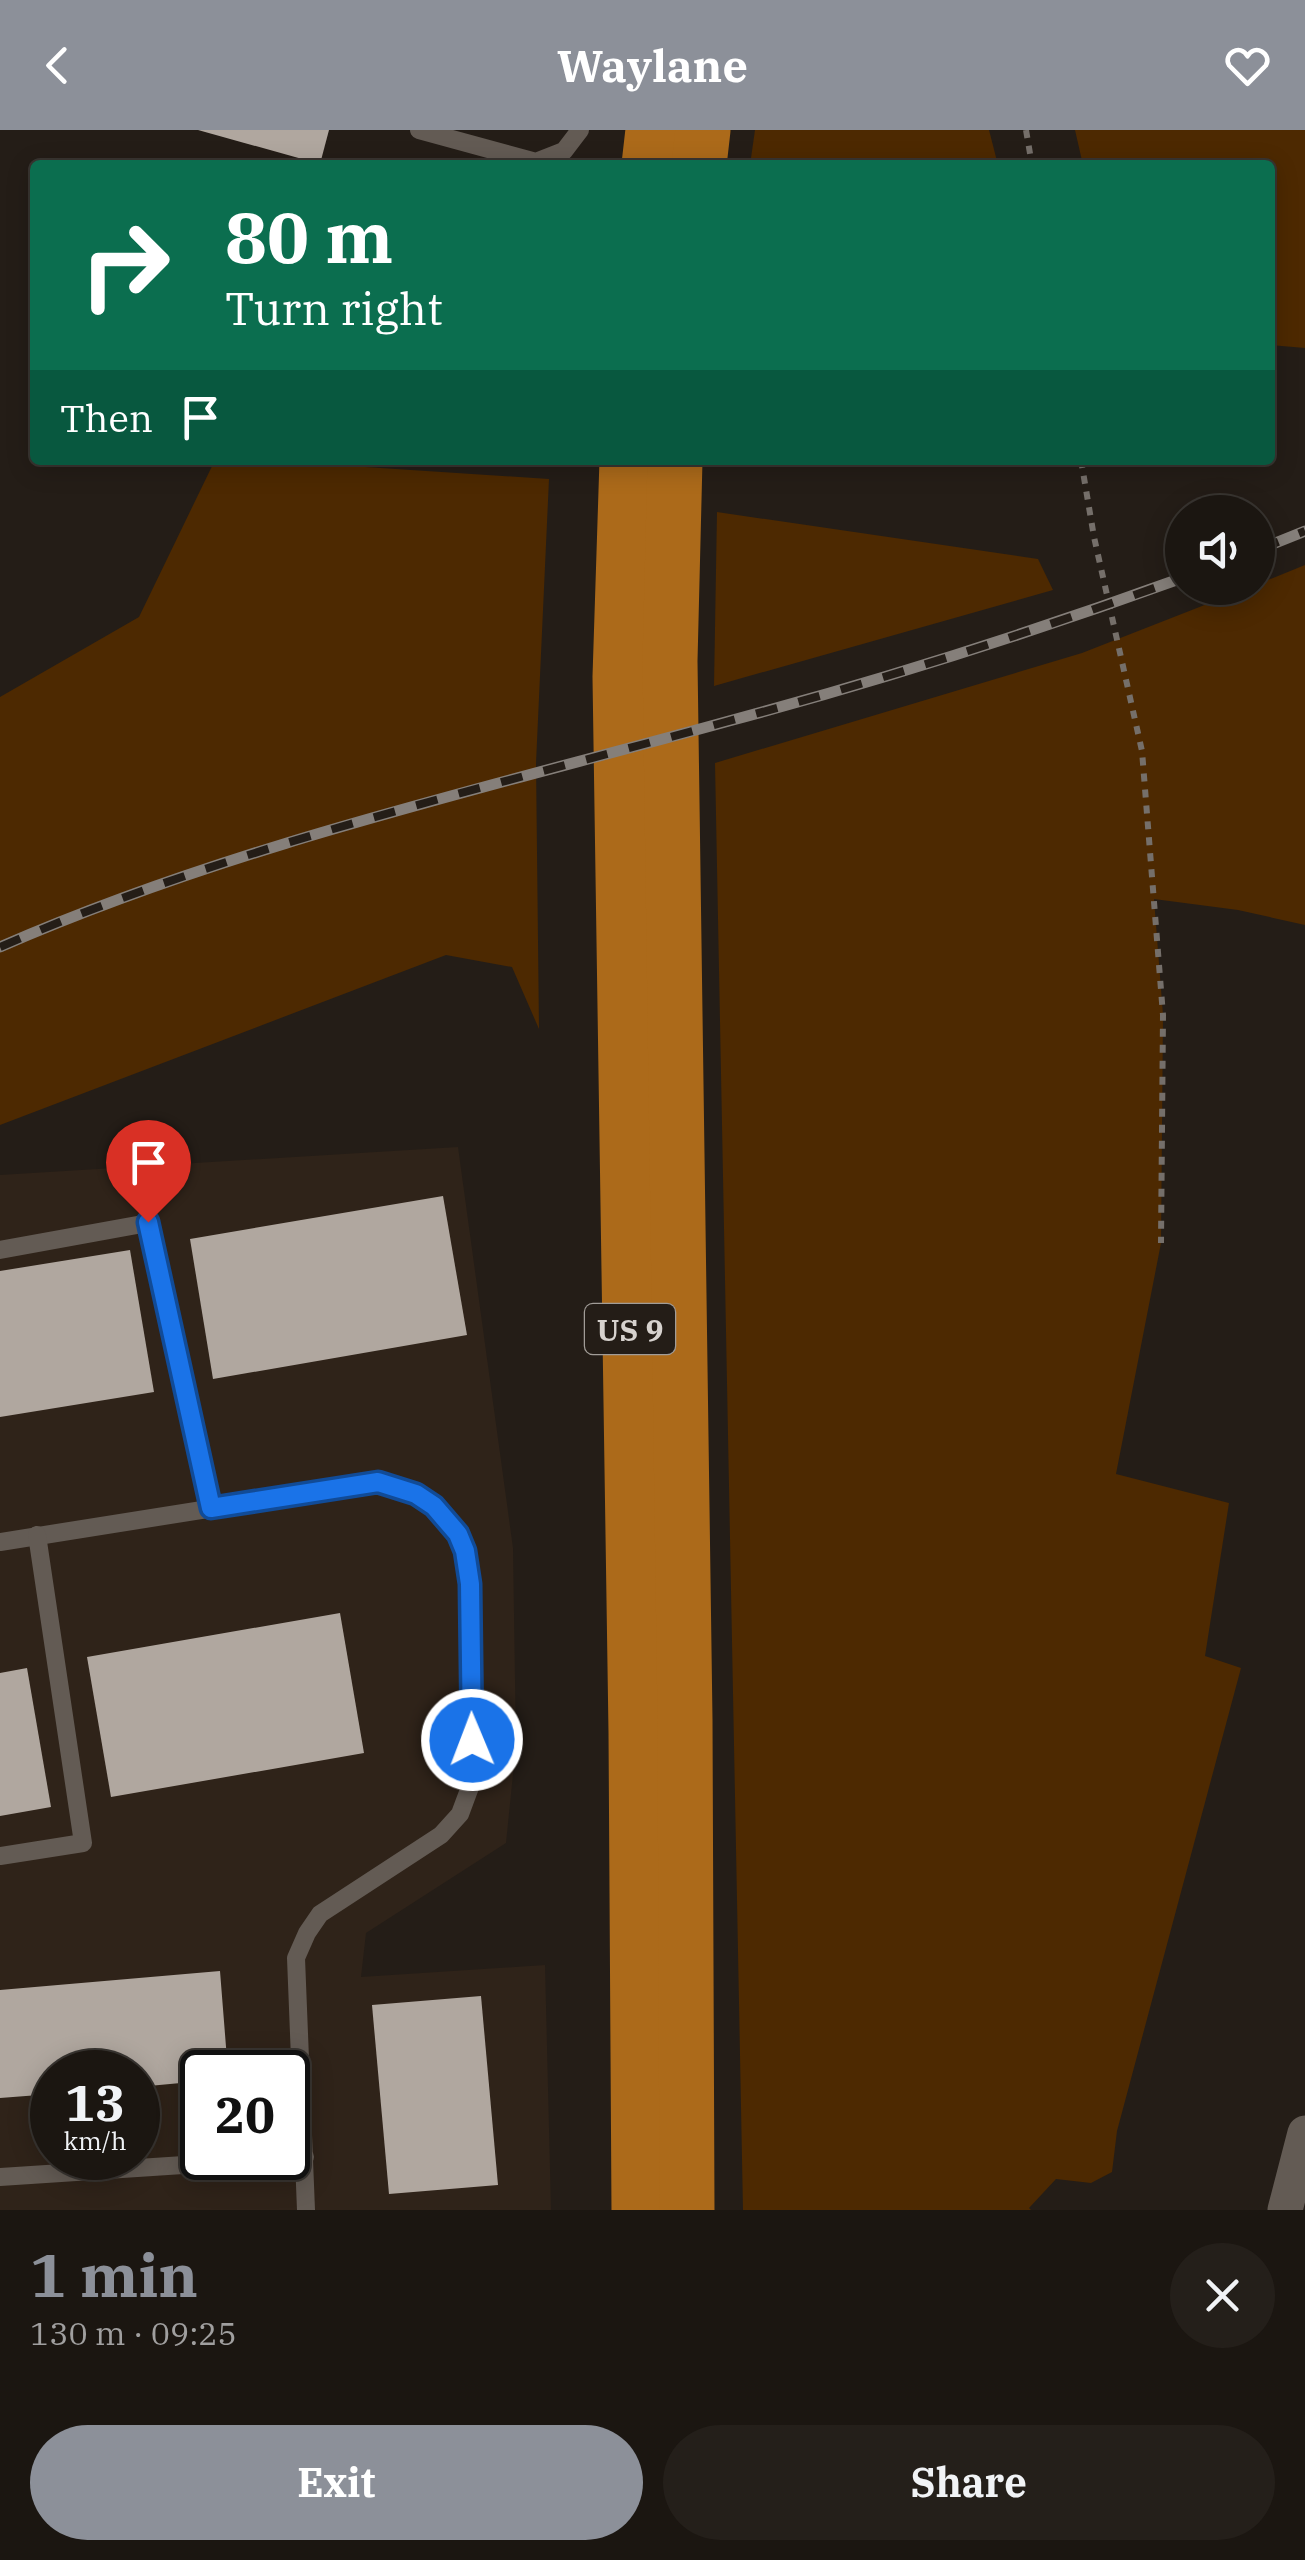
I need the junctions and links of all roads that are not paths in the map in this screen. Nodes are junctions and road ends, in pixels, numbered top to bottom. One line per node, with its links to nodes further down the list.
1 (420, 130): 5 (lane)
2 (580, 130): 6 (lane)
3 (653, 130): 7 (highway)
4 (703, 130): 8 (highway)
5 (529, 160)
6 (542, 160)
7 (650, 160)
8 (700, 160)
9 (628, 465): 11 (highway, US 9)
10 (674, 465): 11 (highway, US 9)
11 (646, 595): 17 (highway, US 9)
12 (0, 1250): 13 (lane)
13 (211, 1508): 14 (lane); 18 (lane)
14 (37, 1536): 15 (lane); 16 (lane)
15 (0, 1542)
16 (0, 1856)
17 (662, 1947): 24 (highway, US 9); 25 (highway, US 9)
18 (298, 2050)
19 (1305, 2133): 26 (street)
20 (180, 2166): 21 (lane)
21 (0, 2177)
22 (305, 2180): 23 (lane)
23 (306, 2210)
24 (638, 2210)
25 (687, 2210)
26 (1285, 2210)

